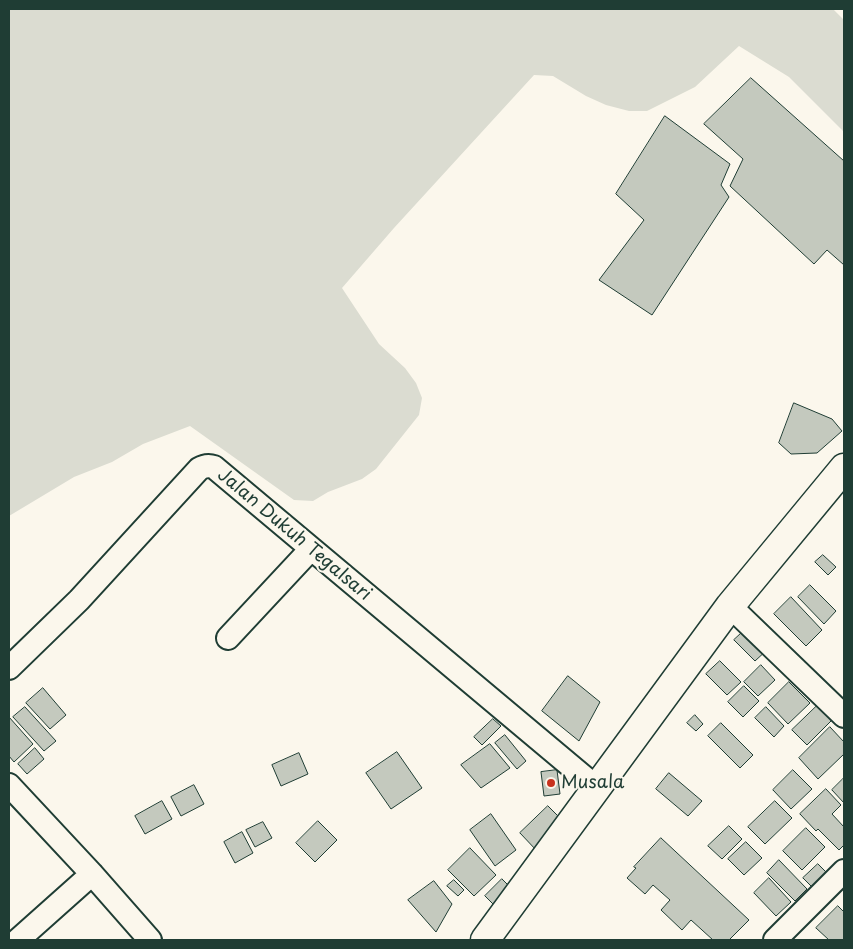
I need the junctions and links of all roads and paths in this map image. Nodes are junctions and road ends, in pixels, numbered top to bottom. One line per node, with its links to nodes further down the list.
1 (844, 468): 3 (main road)
2 (311, 549): 4 (street); 5 (street, Jalan Dukuh Tegalsari); 8 (street, Jalan Dukuh Tegalsari)
3 (730, 606): 6 (street); 8 (main road)
4 (228, 638)
5 (9, 668)
6 (844, 716)
7 (9, 784): 10 (street)
8 (598, 788): 13 (main road)
9 (844, 871): 14 (street)
10 (92, 874): 11 (street); 12 (street)
11 (18, 940)
12 (150, 940)
13 (485, 940)
14 (776, 940)

